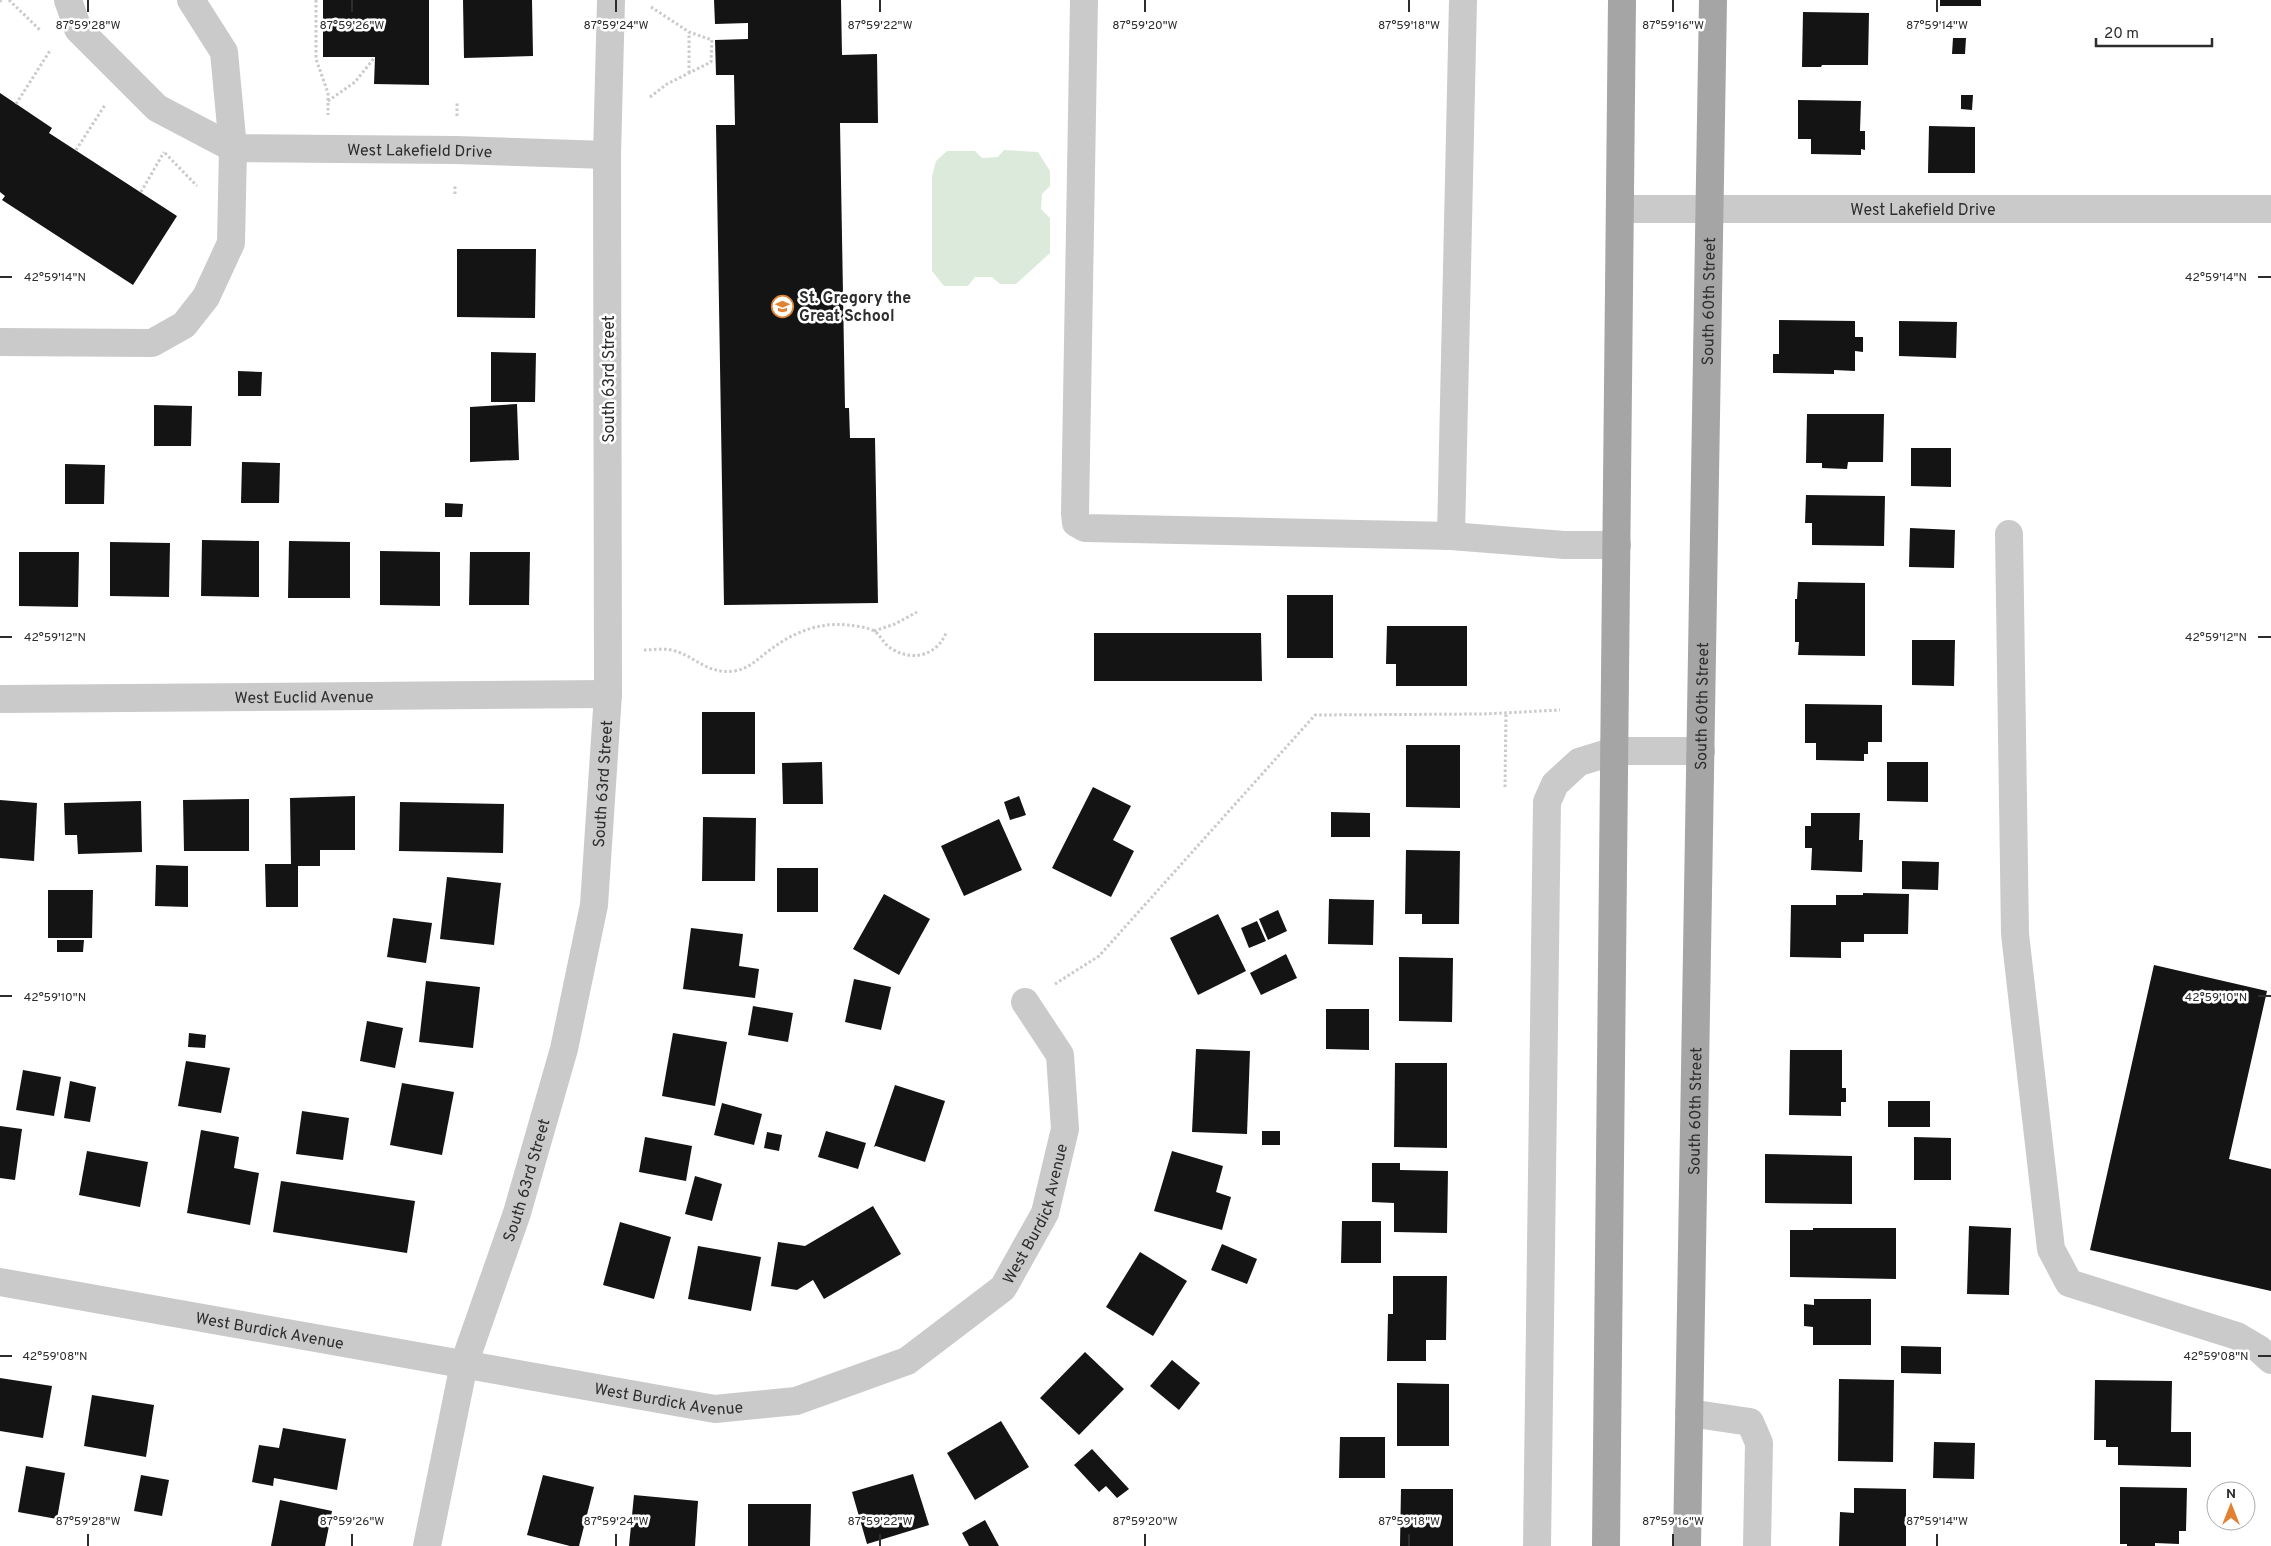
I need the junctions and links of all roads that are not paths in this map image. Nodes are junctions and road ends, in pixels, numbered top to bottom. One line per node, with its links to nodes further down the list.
1 (68, 0): 8 (street)
2 (191, 0): 8 (street)
3 (610, 0): 9 (street, South 63rd Street)
4 (1084, 0): 15 (street)
5 (1463, 0): 15 (street)
6 (1622, 0): 11 (main road)
7 (1713, 0): 10 (main road, South 60th Street)
8 (233, 148): 9 (street, West Lakefield Drive); 13 (street)
9 (607, 155): 17 (street, South 63rd Street)
10 (1708, 208): 11 (street, West Lakefield Drive); 12 (street, West Lakefield Drive); 19 (main road, South 60th Street)
11 (1621, 209): 16 (main road)
12 (2271, 209)
13 (0, 342)
14 (2009, 534): 23 (street)
15 (1452, 536): 16 (street)
16 (1617, 545): 20 (main road)
17 (608, 694): 18 (street, West Euclid Avenue); 24 (street, South 63rd Street)
18 (0, 699)
19 (1701, 750): 20 (street); 25 (main road, South 60th Street)
20 (1614, 751): 27 (street); 28 (main road)
21 (1025, 1002): 24 (street, West Burdick Avenue)
22 (0, 1282): 24 (street, West Burdick Avenue)
23 (2271, 1360)
24 (464, 1364): 26 (street, South 63rd Street)
25 (1689, 1414): 29 (main road, South 60th Street); 30 (street)
26 (427, 1546)
27 (1537, 1546)
28 (1606, 1546)
29 (1687, 1546)
30 (1757, 1546)

